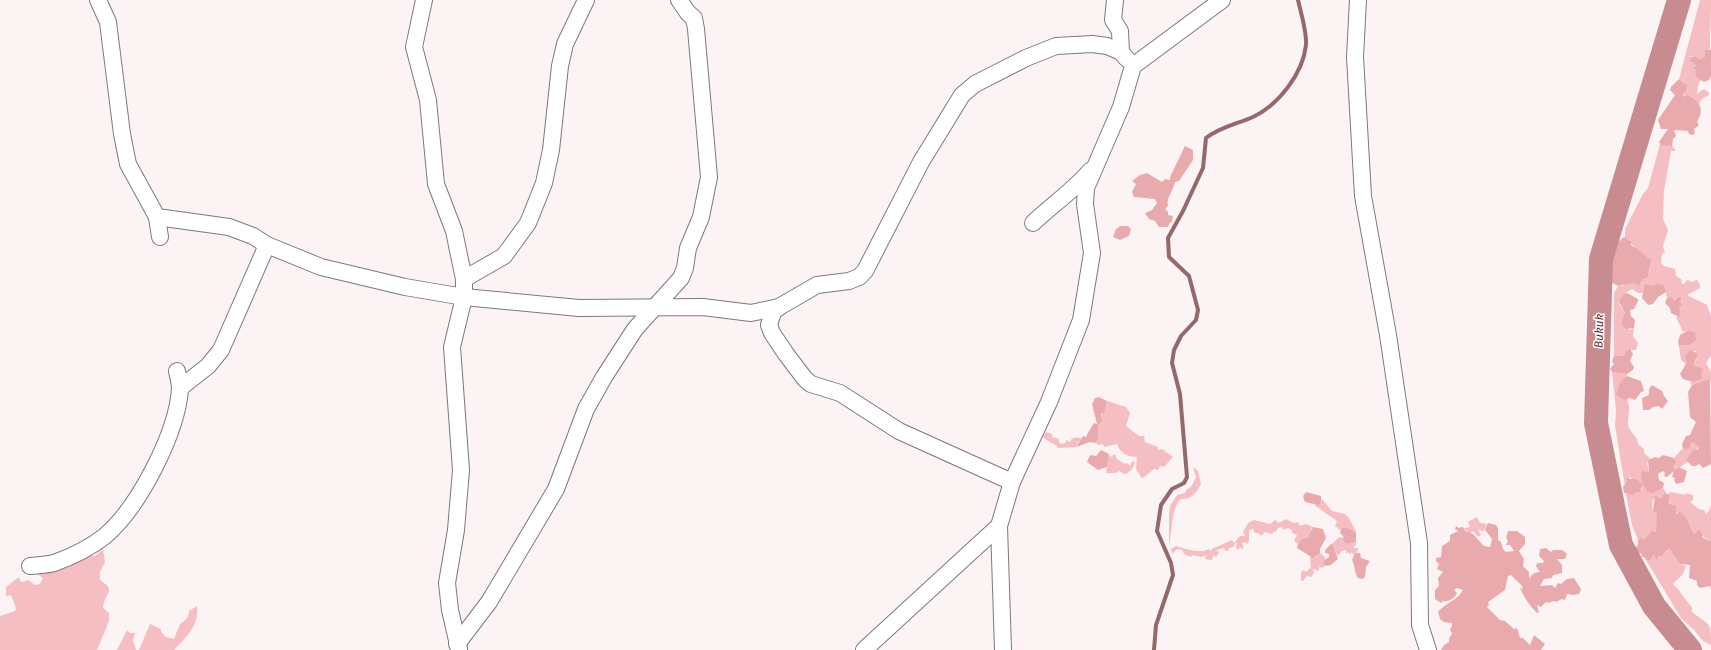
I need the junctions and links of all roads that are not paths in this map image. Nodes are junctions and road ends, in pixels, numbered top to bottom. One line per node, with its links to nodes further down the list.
1 (98, 0): 13 (street)
2 (424, 0): 17 (street)
3 (586, 0): 17 (street)
4 (679, 0): 20 (street)
5 (1115, 0): 8 (street)
6 (1222, 0): 11 (street)
7 (1358, 0): 31 (street)
8 (1113, 20): 9 (street); 10 (street)
9 (1092, 44): 10 (street); 19 (street)
10 (1121, 52): 11 (street)
11 (1134, 66): 12 (street)
12 (1094, 165): 14 (street); 25 (street)
13 (157, 217): 15 (street); 16 (street)
14 (1033, 223)
15 (160, 237)
16 (267, 246): 18 (street); 24 (street)
17 (464, 279): 18 (street)
18 (464, 298): 20 (street); 28 (street)
19 (779, 307): 21 (street); 22 (street)
20 (655, 308): 21 (street); 28 (street)
21 (746, 312): 22 (street)
22 (772, 333): 25 (street)
23 (177, 370): 24 (street)
24 (180, 388): 27 (street)
25 (1012, 482): 26 (street)
26 (999, 526): 29 (street); 30 (street)
27 (30, 566)
28 (458, 647)
29 (864, 650)
30 (1003, 650)
31 (1428, 650)

